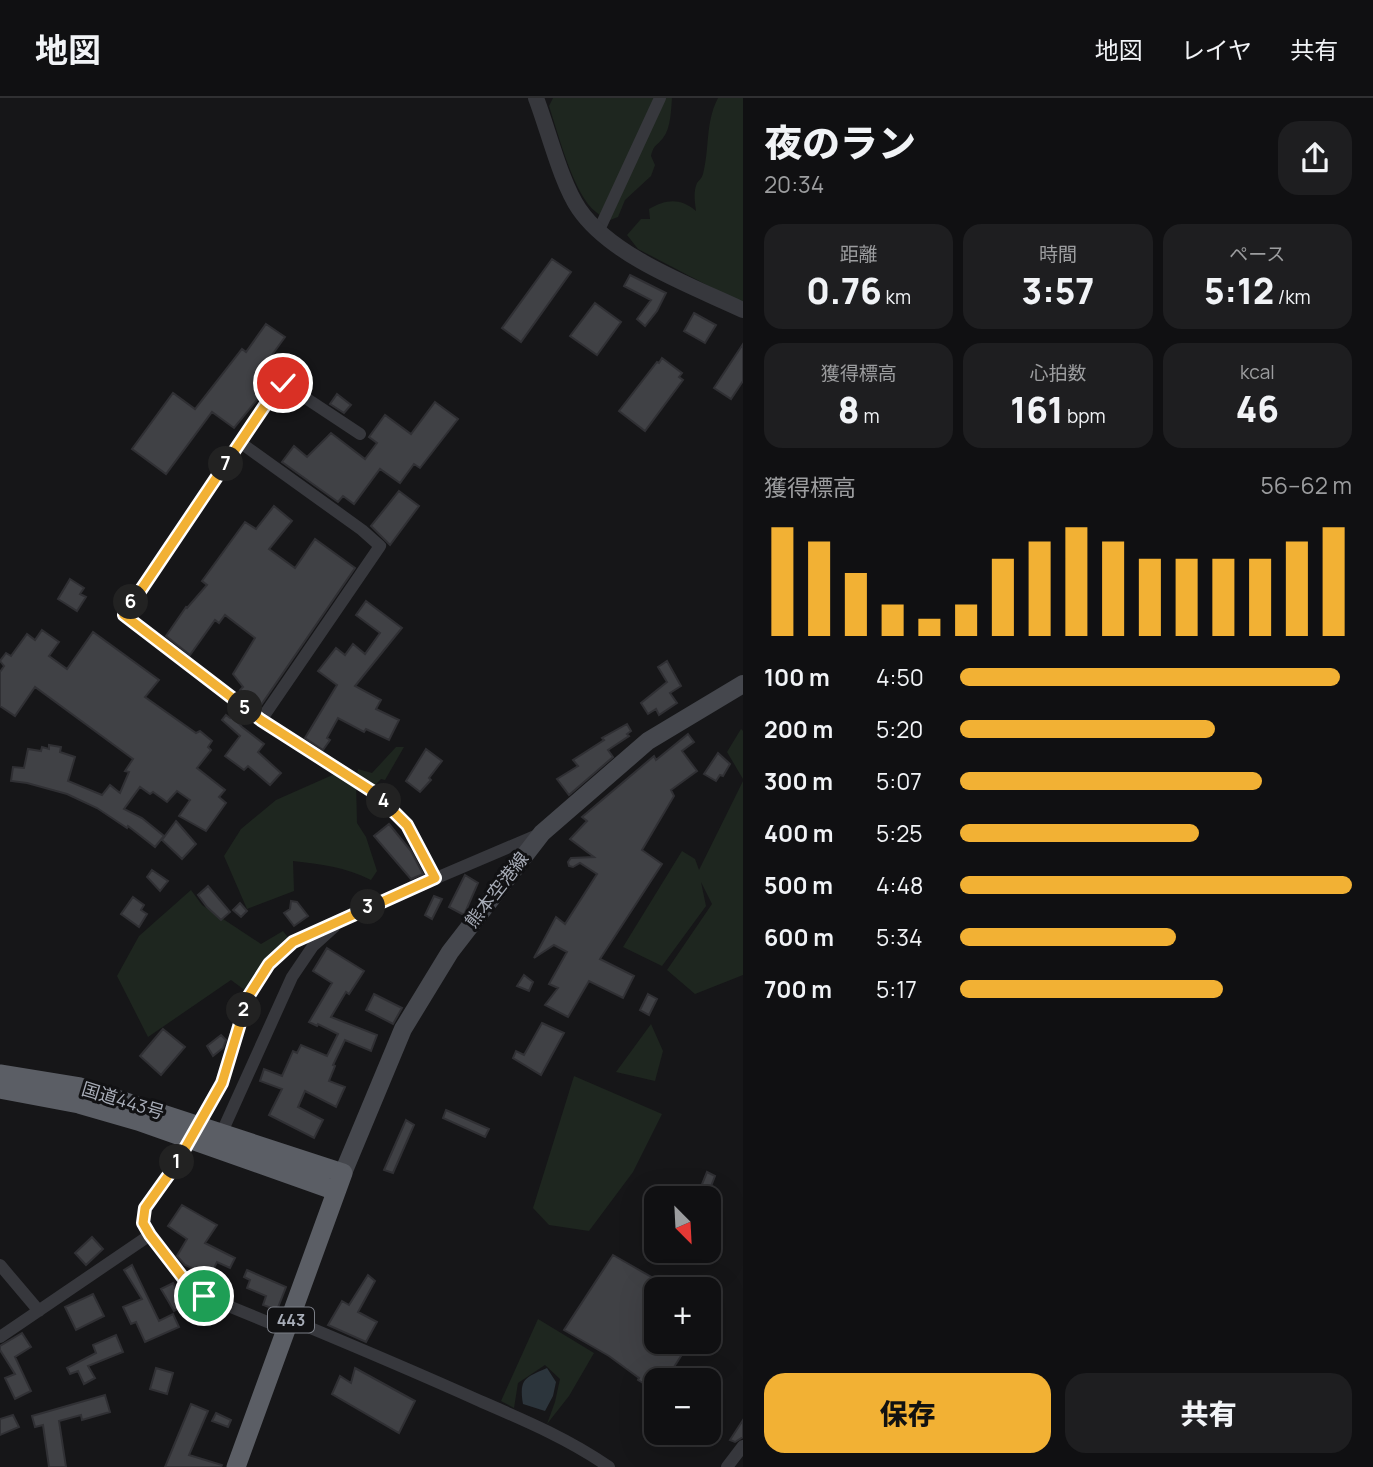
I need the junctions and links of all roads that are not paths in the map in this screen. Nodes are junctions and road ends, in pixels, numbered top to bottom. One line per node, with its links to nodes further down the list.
1 (536, 98): 3 (street)
2 (660, 98): 3 (street)
3 (598, 230): 4 (street)
4 (743, 310)
5 (360, 434): 6 (street)
6 (241, 443): 8 (street); 8 (street)
7 (743, 684): 9 (main road, 熊本空港線)
8 (261, 720): 10 (street)
9 (542, 833): 10 (street); 15 (main road, 熊本空港線)
10 (435, 878): 11 (street)
11 (345, 918): 14 (street); 17 (street, bridge)
12 (0, 1074): 14 (highway, 国道443号)
13 (0, 1089): 16 (highway, 国道443号)
14 (222, 1132): 15 (highway, 国道443号)
15 (343, 1172): 16 (highway, 443)
16 (335, 1191): 20 (highway, 443)
17 (150, 1235): 19 (street); 20 (street)
18 (0, 1265): 19 (street)
19 (39, 1311): 21 (street)
20 (288, 1328): 23 (highway, 443); 24 (street)
21 (0, 1337)
22 (743, 1447): 25 (street)
23 (236, 1467)
24 (609, 1467)
25 (727, 1467)

